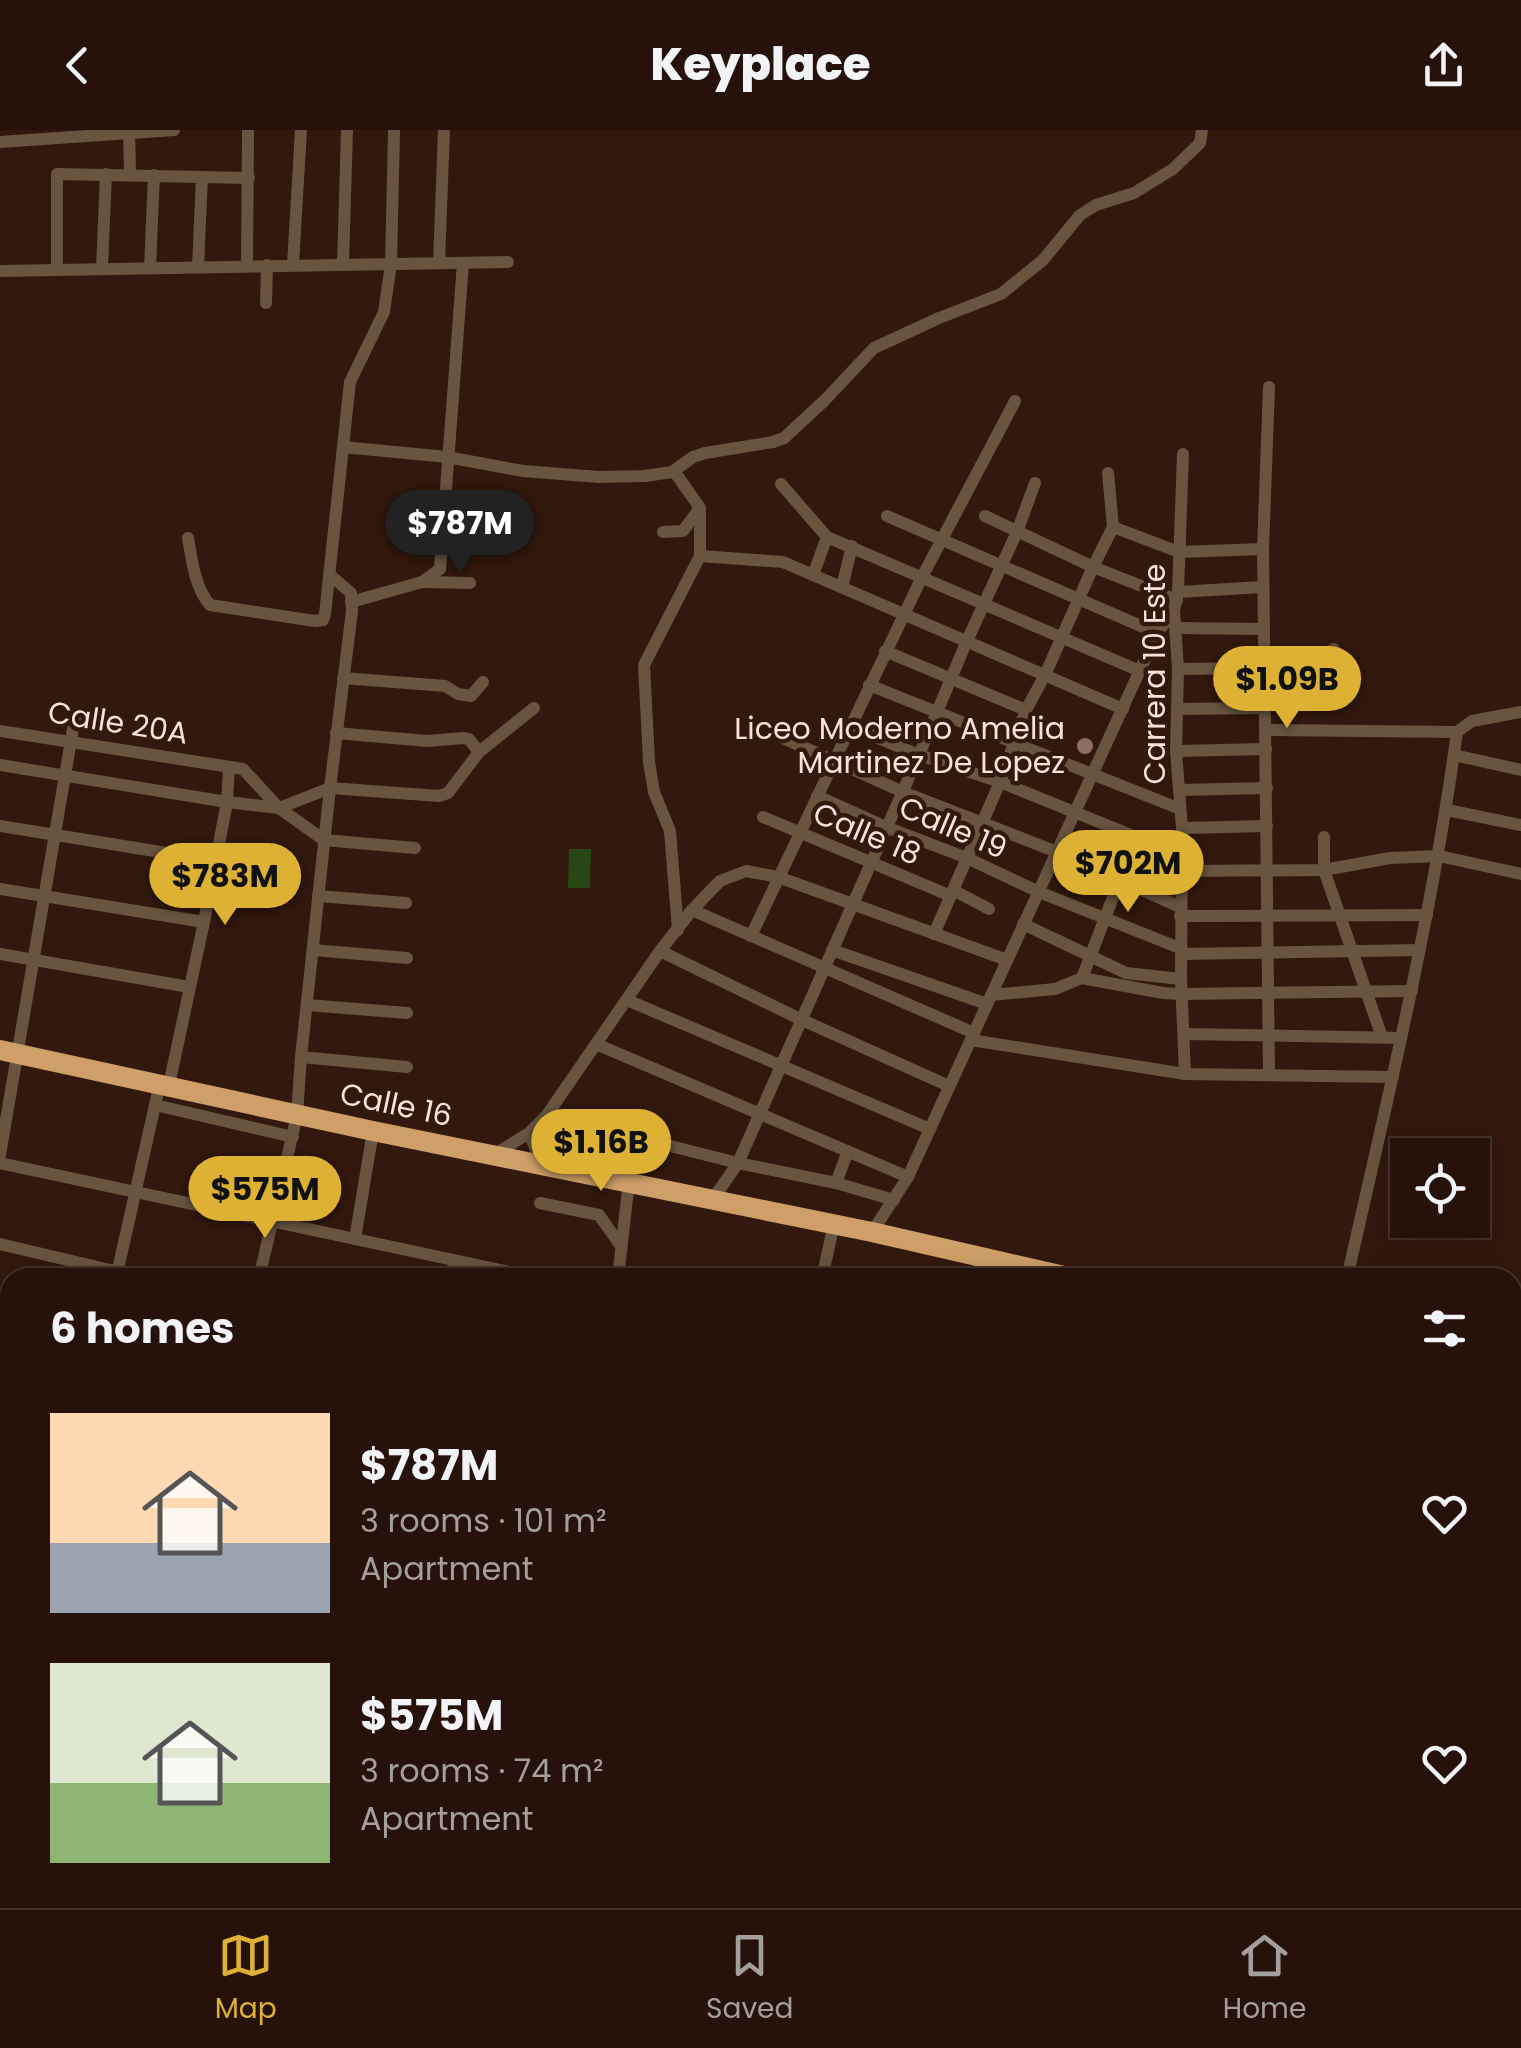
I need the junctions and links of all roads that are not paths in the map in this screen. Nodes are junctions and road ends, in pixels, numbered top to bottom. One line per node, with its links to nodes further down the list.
1 (174, 130): 8 (street)
2 (248, 130): 15 (street)
3 (301, 130): 22 (street)
4 (347, 130): 19 (street)
5 (394, 130): 20 (street)
6 (444, 130): 17 (street)
7 (1202, 130): 35 (street)
8 (129, 132): 9 (street); 12 (street)
9 (52, 134): 10 (street)
10 (0, 142)
11 (106, 174): 12 (street); 26 (street); 27 (street)
12 (130, 174): 13 (street)
13 (154, 175): 14 (street); 25 (street)
14 (202, 177): 15 (street); 23 (street)
15 (249, 178): 24 (street)
16 (508, 262): 18 (street)
17 (438, 263): 18 (street); 20 (street)
18 (463, 263): 34 (street)
19 (343, 264): 20 (street); 22 (street)
20 (391, 264): 32 (street)
21 (268, 265): 22 (street); 24 (street); 29 (street)
22 (293, 265)
23 (198, 266): 24 (street); 25 (street)
24 (247, 266)
25 (150, 267): 27 (street)
26 (57, 268): 27 (street); 28 (street)
27 (102, 268)
28 (0, 270)
29 (266, 302)
30 (1269, 387): 49 (street)
31 (1015, 402): 47 (street)
32 (343, 447): 34 (street); 55 (street)
33 (1183, 454): 50 (street, Carrera 10 Este)
34 (447, 457): 35 (street); 57 (street)
35 (674, 471): 39 (street)
36 (1108, 472): 42 (street)
37 (1035, 483): 44 (street)
38 (781, 484): 45 (street)
39 (700, 508): 43 (street); 51 (street)
40 (887, 516): 47 (street)
41 (985, 516): 44 (street)
42 (1113, 528): 50 (street); 53 (street)
43 (662, 532)
44 (1017, 532): 52 (street); 53 (street)
45 (827, 536): 48 (street); 54 (street)
46 (188, 538): 55 (street)
47 (941, 540): 52 (street); 56 (street)
48 (852, 546): 56 (street); 59 (street)
49 (1262, 548): 50 (street); 60 (street)
50 (1180, 552): 62 (street, Carrera 10 Este)
51 (700, 556): 54 (street); 160 (street)
52 (1000, 566): 61 (street); 64 (street)
53 (1092, 567): 61 (street); 62 (street)
54 (813, 574): 59 (street)
55 (330, 575): 63 (street)
56 (921, 578): 64 (street); 65 (street)
57 (422, 582): 58 (street); 63 (street)
58 (470, 583)
59 (842, 587): 65 (street)
60 (1263, 588): 62 (street); 67 (street)
61 (1079, 600): 68 (street); 69 (street)
62 (1177, 601): 66 (street, Carrera 10 Este); 68 (street)
63 (352, 602): 77 (street)
64 (982, 605): 69 (street); 70 (street)
65 (904, 615): 70 (street); 72 (street)
66 (1176, 628): 67 (street); 74 (street, Carrera 10 Este)
67 (1264, 629): 73 (street)
68 (1157, 633): 75 (street)
69 (1062, 638): 75 (street); 76 (street)
70 (966, 643): 76 (street); 78 (street)
71 (1334, 649): 81 (street)
72 (885, 651): 78 (street); 80 (street)
73 (1264, 668): 74 (street); 81 (street)
74 (1178, 669): 85 (street, Carrera 10 Este)
75 (1140, 671): 84 (street)
76 (1045, 675): 84 (street); 86 (street)
77 (343, 678): 79 (street); 94 (street)
78 (950, 679): 86 (street); 87 (street)
79 (482, 682)
80 (869, 685): 87 (street); 90 (street)
81 (1265, 691): 83 (street)
82 (534, 708): 100 (street)
83 (1265, 708): 85 (street); 91 (street)
84 (1123, 709): 107 (street)
85 (1177, 709): 99 (street, Carrera 10 Este)
86 (1026, 710): 97 (street)
87 (938, 712): 97 (street); 101 (street)
88 (1517, 715): 93 (street)
89 (74, 717): 96 (street)
90 (849, 726): 101 (street); 103 (street)
91 (1266, 730): 93 (street); 98 (street)
92 (0, 731): 96 (street, Calle 20A)
93 (1457, 732): 102 (street)
94 (336, 733): 100 (street); 110 (street)
95 (783, 738): 103 (street)
96 (70, 741): 105 (street, Calle 20A); 108 (street)
97 (1014, 744): 107 (street); 109 (street)
98 (1266, 749): 99 (street); 111 (street)
99 (1176, 751): 112 (street, Carrera 10 Este)
100 (480, 752): 110 (street)
101 (919, 755): 109 (street); 113 (street)
102 (1454, 755): 106 (street); 118 (street)
103 (833, 762): 113 (street); 114 (street)
104 (0, 765): 108 (street)
105 (229, 767): 115 (street); 116 (street)
106 (1521, 770)
107 (1094, 774): 117 (street); 119 (street)
108 (63, 776): 115 (street); 128 (street)
109 (1000, 782): 119 (street); 121 (street)
110 (330, 788): 116 (street); 131 (street)
111 (1266, 788): 112 (street); 124 (street)
112 (1179, 790): 117 (street, Carrera 10 Este)
113 (903, 792): 121 (street); 125 (street)
114 (817, 796): 125 (street, Calle 19); 127 (street)
115 (227, 802): 116 (street); 136 (street)
116 (279, 808): 131 (street)
117 (1180, 809): 126 (street, Carrera 10 Este)
118 (1446, 810): 122 (street); 134 (street)
119 (1076, 813): 129 (street); 133 (street)
120 (763, 817): 127 (street, Calle 18)
121 (983, 821): 133 (street); 135 (street)
122 (1521, 825)
123 (0, 826): 128 (street)
124 (1267, 826): 126 (street); 139 (street)
125 (886, 827): 135 (street, Calle 19); 137 (street)
126 (1182, 828): 138 (street, Carrera 10 Este)
127 (800, 832): 137 (street, Calle 18); 142 (street)
128 (53, 834): 136 (street); 147 (street)
129 (1136, 836): 138 (street); 143 (street)
130 (1324, 837): 140 (street)
131 (324, 840): 132 (street); 148 (street)
132 (415, 848)
133 (1058, 852): 143 (street); 145 (street)
134 (1439, 856): 140 (street); 141 (street); 155 (street)
135 (967, 858): 145 (street, Calle 19); 146 (street)
136 (216, 861): 158 (street)
137 (870, 862): 146 (street, Calle 18); 150 (street)
138 (1181, 864): 139 (street); 153 (street, Carrera 10 Este)
139 (1266, 870): 140 (street); 156 (street)
140 (1324, 870): 154 (street)
141 (1521, 874)
142 (778, 877): 150 (street); 152 (street); 162 (street)
143 (1118, 880): 153 (street); 157 (street)
144 (0, 889): 147 (street)
145 (1039, 892): 157 (street, Calle 19); 159 (street)
146 (952, 893): 151 (street, Calle 18); 161 (street)
147 (43, 896): 158 (street); 173 (street)
148 (318, 896): 149 (street); 163 (street)
149 (406, 904)
150 (852, 904): 161 (street); 164 (street)
151 (990, 909)
152 (692, 910): 160 (street); 162 (street)
153 (1180, 912): 156 (street); 167 (street, Carrera 10 Este)
154 (1339, 914): 155 (street); 156 (street); 168 (street)
155 (1427, 914): 165 (street)
156 (1266, 916): 169 (street)
157 (1104, 918): 167 (street, Calle 19); 172 (street)
158 (204, 922): 181 (street)
159 (1024, 924): 172 (street); 174 (street)
160 (678, 930): 166 (street)
161 (934, 934): 174 (street)
162 (750, 936): 176 (street)
163 (312, 950): 171 (street); 188 (street)
164 (832, 950): 175 (street); 176 (street)
165 (1420, 950): 168 (street, Calle 19); 182 (street)
166 (660, 951): 187 (street); 190 (street)
167 (1182, 951): 169 (street, Calle 19); 179 (street, Carrera 10 Este)
168 (1352, 951): 169 (street, Calle 19); 183 (street)
169 (1267, 952): 184 (street)
170 (0, 954): 173 (street)
171 (406, 958)
172 (1090, 958): 177 (street); 178 (street)
173 (33, 960): 181 (street); 197 (street)
174 (1007, 960): 186 (street)
175 (868, 962): 180 (street); 186 (street)
176 (824, 968): 180 (street); 190 (street)
177 (1082, 978): 178 (street); 186 (street)
178 (1125, 979): 179 (street); 185 (street)
179 (1180, 980): 185 (street, Carrera 10 Este)
180 (858, 982): 193 (street)
181 (188, 987): 204 (street)
182 (1412, 990): 183 (street); 195 (street)
183 (1366, 991): 184 (street); 194 (street)
184 (1267, 992): 185 (street); 192 (street)
185 (1181, 994): 191 (street, Carrera 10 Este)
186 (989, 999): 193 (street)
187 (628, 1000): 196 (street); 199 (street)
188 (307, 1005): 189 (street); 198 (street)
189 (407, 1012)
190 (800, 1019): 199 (street); 205 (street)
191 (1184, 1034): 192 (street); 201 (street, Carrera 10 Este)
192 (1268, 1035): 194 (street); 202 (street)
193 (972, 1036): 201 (street); 205 (street)
194 (1382, 1037): 195 (street)
195 (1402, 1038): 203 (street)
196 (596, 1044): 208 (street); 209 (street)
197 (9, 1052): 204 (highway, Calle 16); 215 (street)
198 (301, 1056): 200 (street); 207 (street)
199 (781, 1064): 208 (street); 210 (street)
200 (407, 1067)
201 (1185, 1074): 202 (street)
202 (1269, 1075): 203 (street)
203 (1393, 1077): 242 (street)
204 (165, 1084): 206 (street); 207 (highway, Calle 16)
205 (949, 1086): 210 (street)
206 (156, 1105): 213 (street); 223 (street)
207 (297, 1114): 211 (highway, Calle 16); 213 (street)
208 (759, 1114): 214 (street); 217 (street)
209 (547, 1115): 212 (street); 217 (street)
210 (930, 1129): 220 (street)
211 (373, 1131): 216 (highway, Calle 16); 230 (street)
212 (529, 1133): 216 (street); 219 (street)
213 (293, 1137): 227 (street)
214 (848, 1151): 220 (street); 222 (street)
215 (0, 1155)
216 (493, 1155): 219 (highway, Calle 16)
217 (738, 1163): 222 (street); 224 (street)
218 (0, 1164): 223 (street)
219 (542, 1164): 221 (highway, Calle 16)
220 (908, 1177): 225 (street)
221 (629, 1181): 224 (highway, Calle 16); 232 (street)
222 (836, 1183): 225 (street)
223 (135, 1192): 227 (street); 235 (street)
224 (713, 1199): 228 (highway, Calle 16)
225 (894, 1200): 229 (street)
226 (540, 1203): 232 (street)
227 (273, 1221): 230 (street); 236 (street)
228 (834, 1224): 229 (highway, Calle 16); 240 (street)
229 (872, 1232): 241 (highway, Calle 16)
230 (355, 1239): 233 (street)
231 (0, 1244): 234 (street)
232 (621, 1246): 239 (street)
233 (458, 1261): 237 (street); 238 (street)
234 (93, 1268)
235 (117, 1268)
236 (261, 1268)
237 (453, 1268)
238 (480, 1268)
239 (619, 1268)
240 (825, 1268)
241 (1029, 1268)
242 (1349, 1268)

